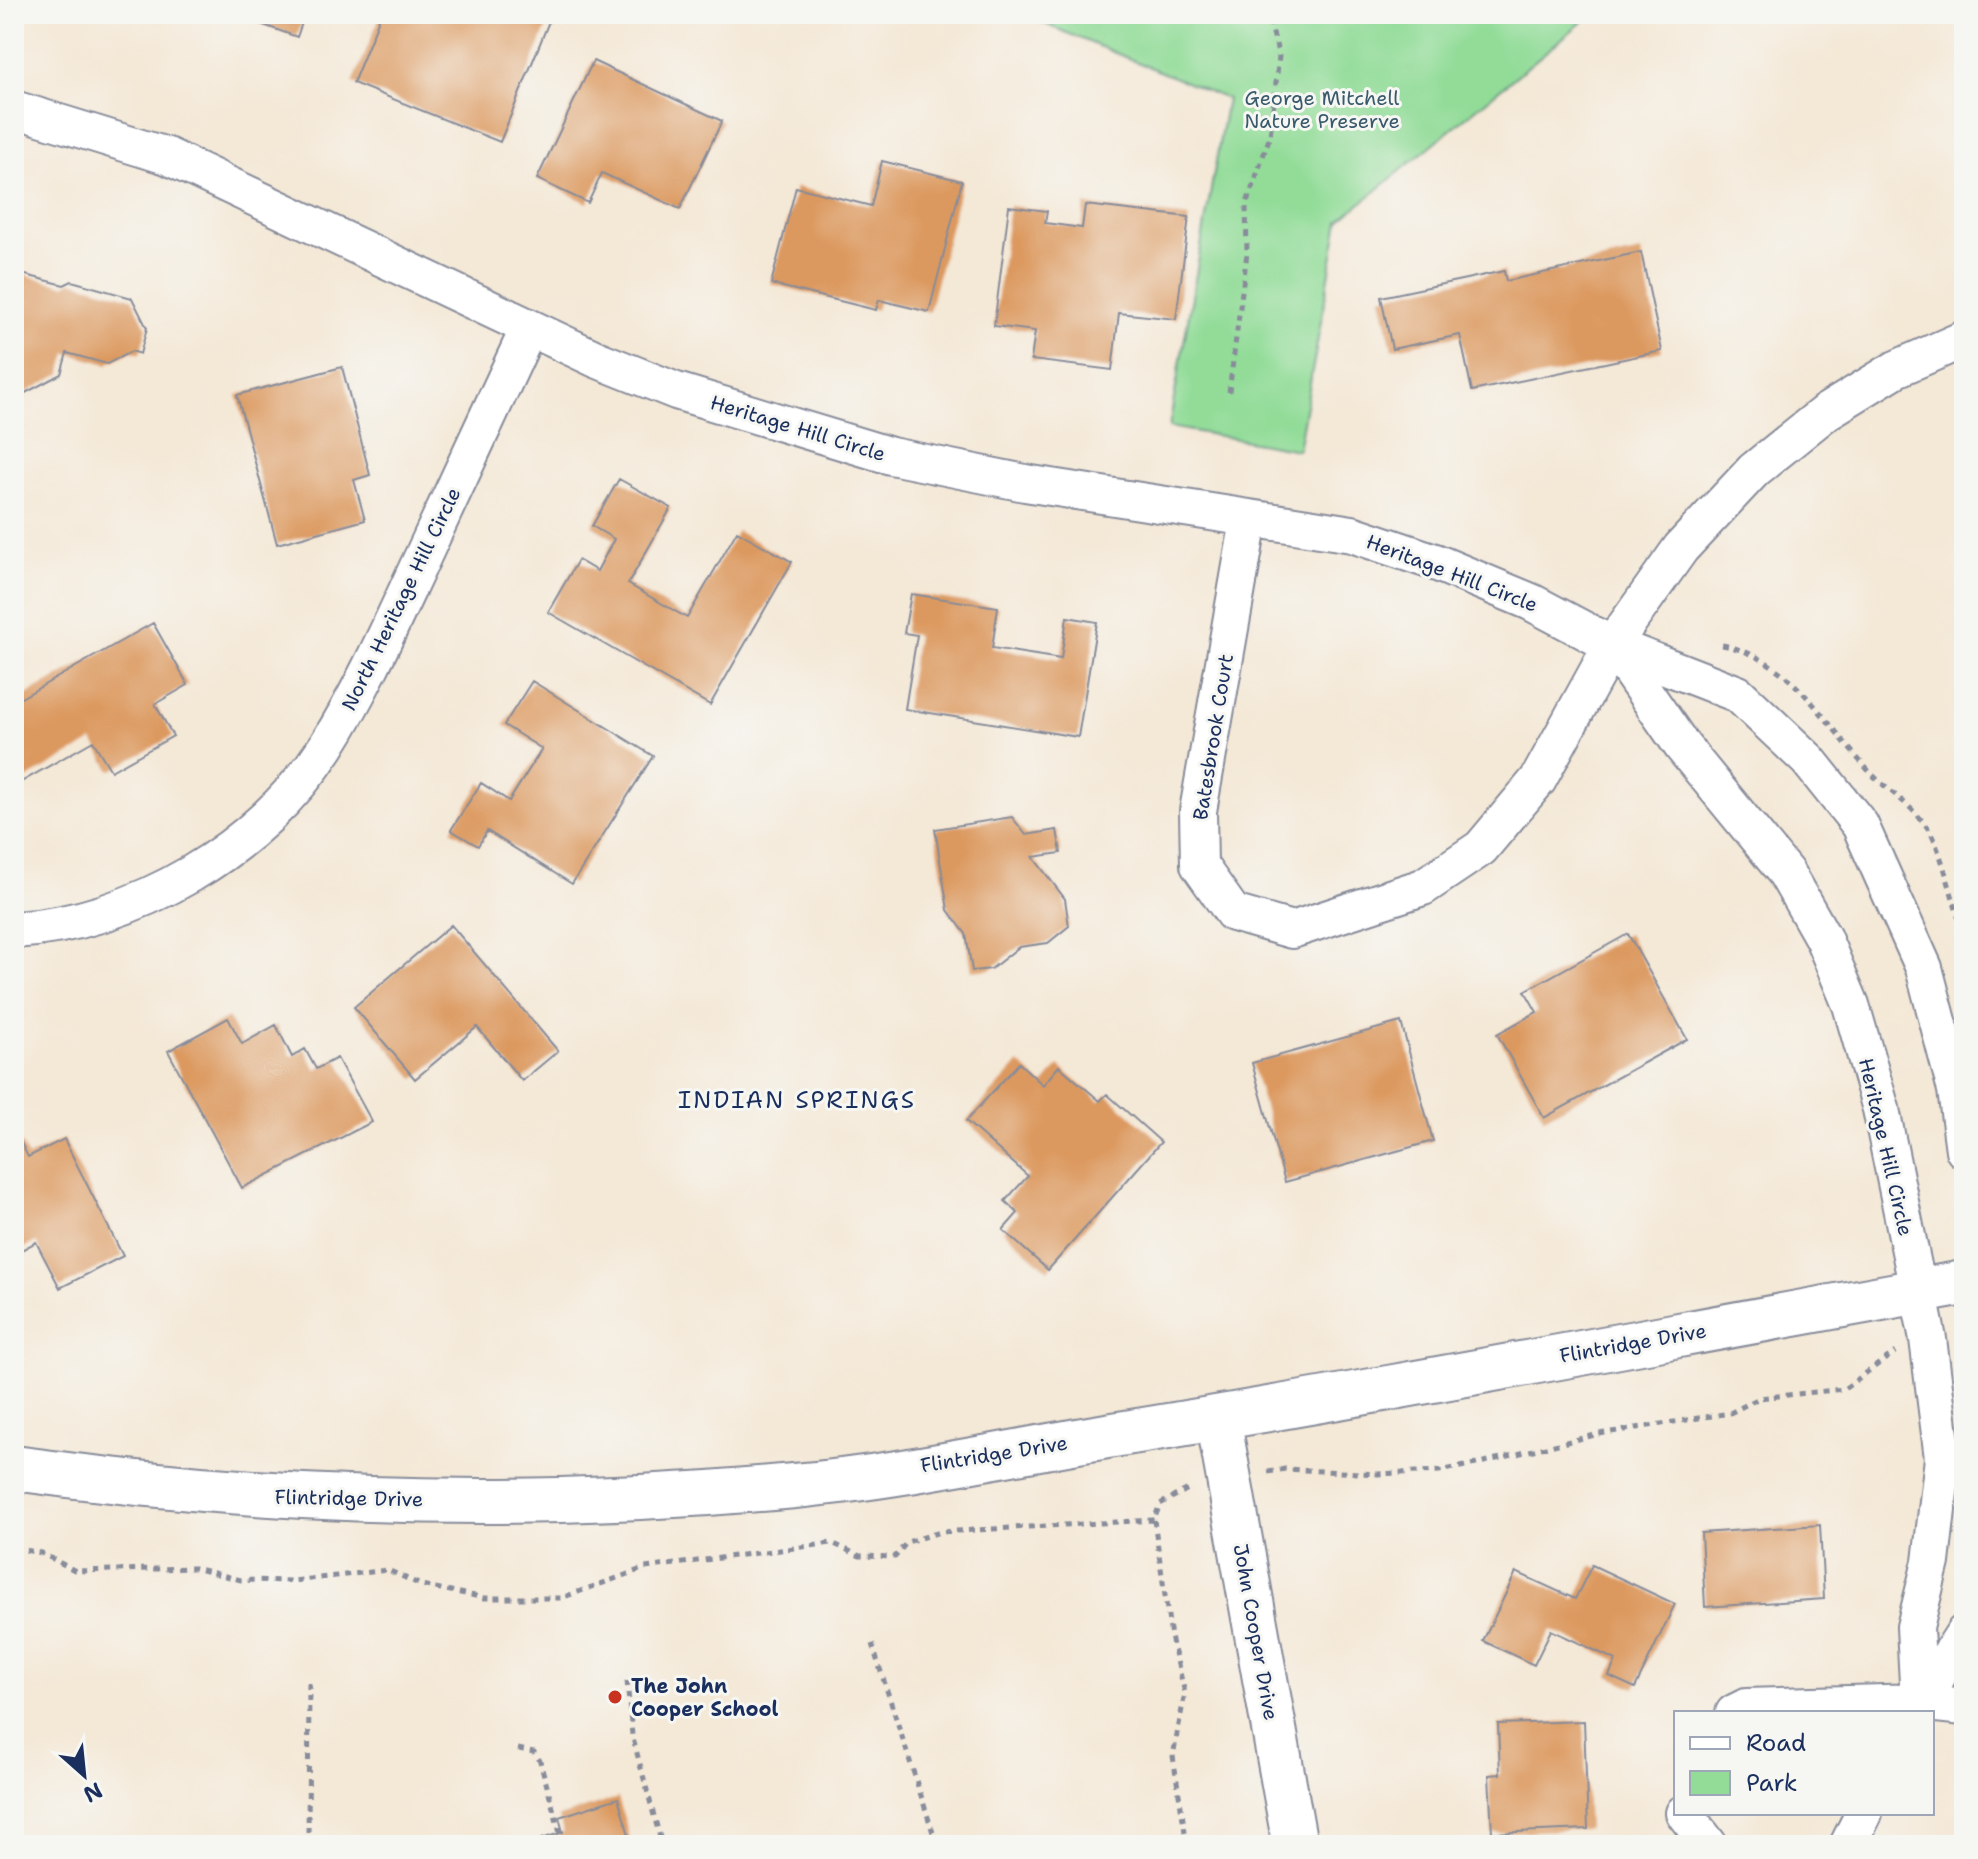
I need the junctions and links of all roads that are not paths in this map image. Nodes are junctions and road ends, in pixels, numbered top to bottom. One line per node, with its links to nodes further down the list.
1 (14, 109): 2 (street, Heritage Hill Circle)
2 (529, 328): 4 (street, Heritage Hill Circle); 6 (street, North Heritage Hill Circle)
3 (1964, 339): 5 (street, Batesbrook Court)
4 (1249, 520): 5 (street, Heritage Hill Circle); 5 (street, Batesbrook Court)
5 (1612, 645): 7 (street, Heritage Hill Circle); 9 (street, Heritage Hill Circle)
6 (14, 930)
7 (1964, 1150)
8 (1964, 1283): 9 (street, Flintridge Drive)
9 (1917, 1292): 10 (street, Flintridge Drive); 14 (street, Heritage Hill Circle)
10 (1218, 1418): 11 (street, Flintridge Drive); 18 (street, John Cooper Drive)
11 (14, 1468)
12 (1964, 1633): 14 (street)
13 (1964, 1707): 14 (street)
14 (1916, 1708): 15 (street)
15 (1738, 1711)
16 (1686, 1815): 19 (street)
17 (1863, 1815): 20 (street)
18 (1295, 1845)
19 (1709, 1845)
20 (1848, 1845)

